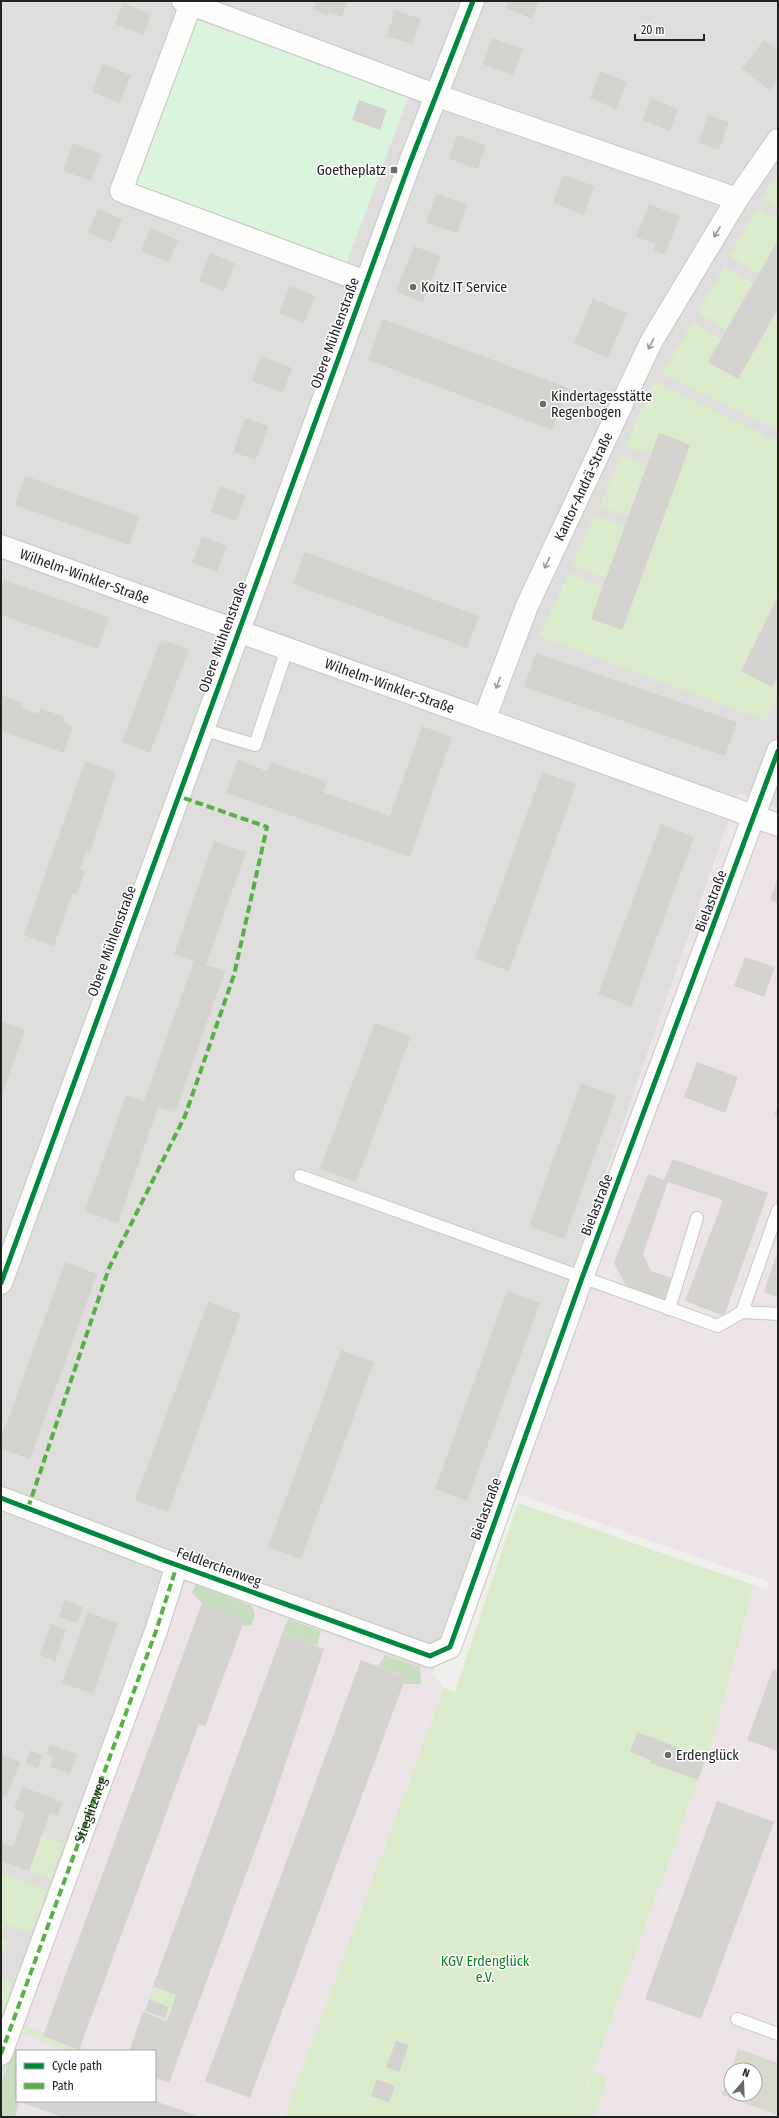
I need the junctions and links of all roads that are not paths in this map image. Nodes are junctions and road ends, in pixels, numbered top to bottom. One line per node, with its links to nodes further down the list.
1 (473, 1): 3 (street, Obere Mühlenstraße)
2 (188, 2): 3 (street); 6 (street)
3 (435, 95): 5 (street); 6 (street, Obere Mühlenstraße)
4 (778, 140): 5 (street, Kantor-Andrä-Straße)
5 (737, 199): 10 (street, Kantor-Andrä-Straße, one-way to 10)
6 (366, 282): 8 (street, Obere Mühlenstraße)
7 (1, 546): 8 (street, Wilhelm-Winkler-Straße)
8 (238, 630): 9 (street, Wilhelm-Winkler-Straße); 11 (street, Obere Mühlenstraße)
9 (287, 648): 10 (street, Wilhelm-Winkler-Straße); 11 (lane)
10 (484, 720): 13 (street, Wilhelm-Winkler-Straße)
11 (202, 729): 19 (street, Obere Mühlenstraße)
12 (778, 752): 13 (street, Bielastraße)
13 (755, 817): 14 (street, Wilhelm-Winkler-Straße); 18 (street, Bielastraße)
14 (778, 825)
15 (300, 1176): 18 (lane)
16 (778, 1210): 21 (lane)
17 (697, 1218): 20 (lane)
18 (582, 1278): 20 (lane); 25 (street, Bielastraße)
19 (1, 1283)
20 (669, 1309): 21 (lane)
21 (742, 1312): 22 (lane)
22 (778, 1314)
23 (1, 1498): 24 (street, Feldlerchenweg)
24 (177, 1565): 25 (street, Feldlerchenweg); 28 (street, Stieglitzweg)
25 (430, 1656)
26 (737, 2019): 27 (lane)
27 (778, 2034)
28 (1, 2054)

